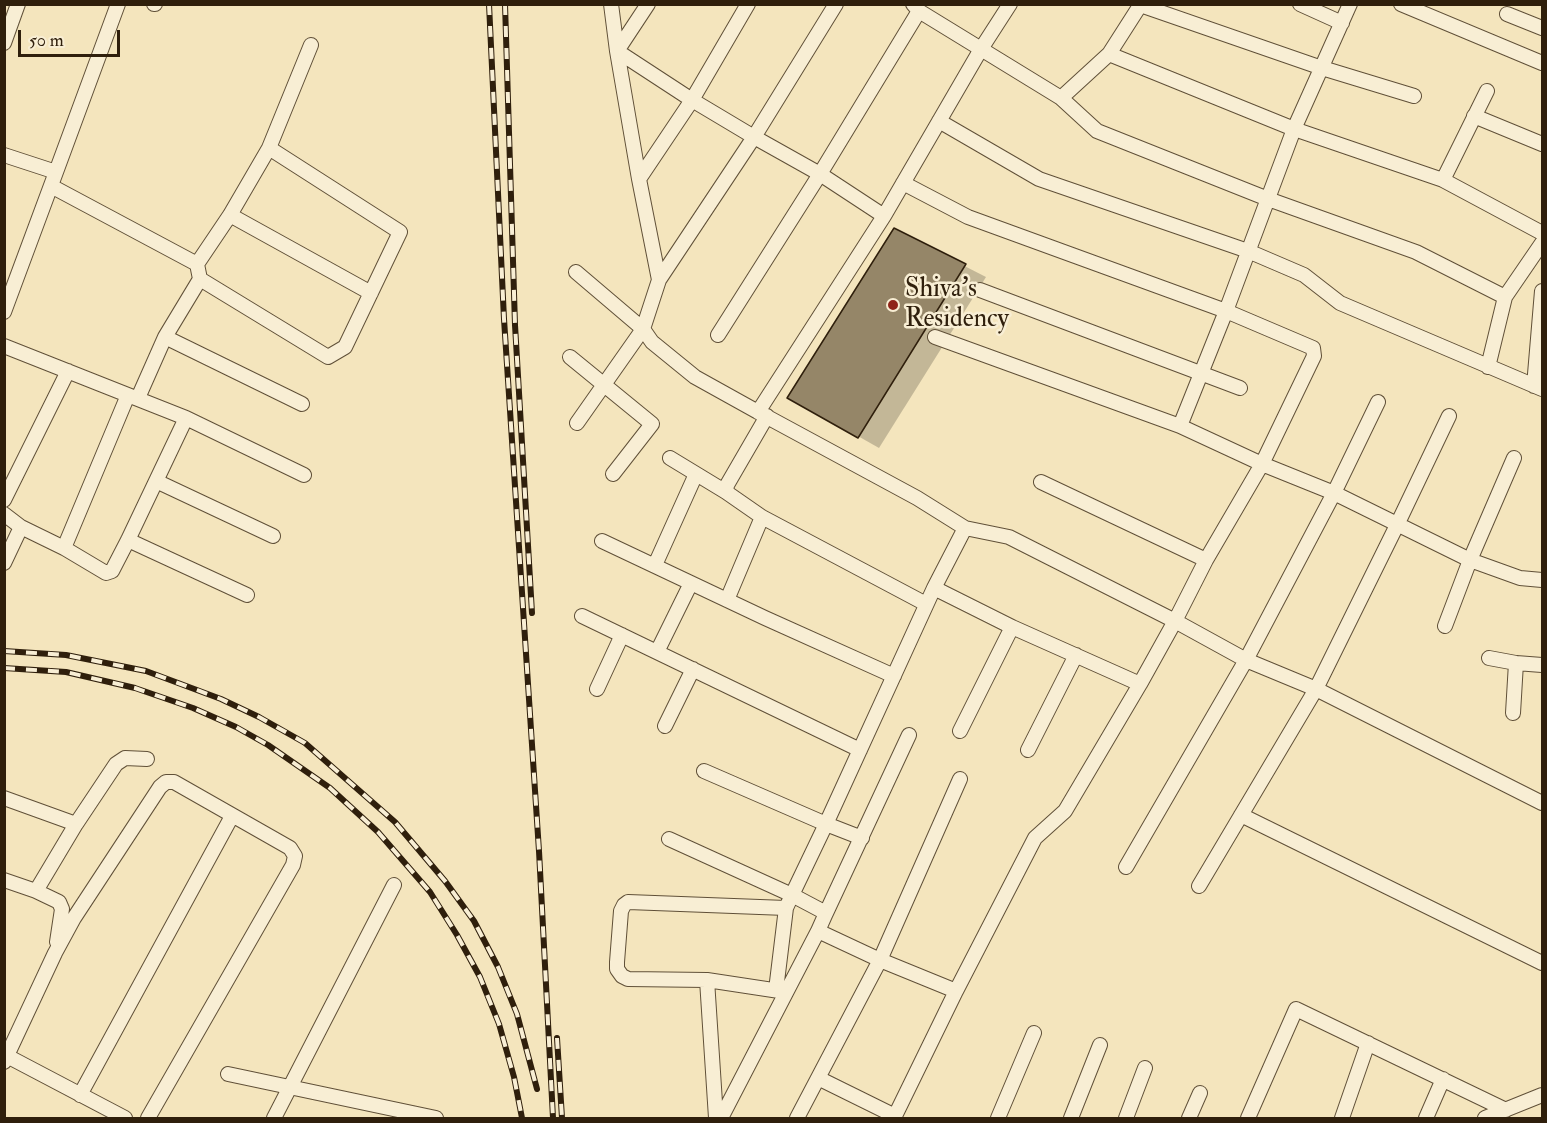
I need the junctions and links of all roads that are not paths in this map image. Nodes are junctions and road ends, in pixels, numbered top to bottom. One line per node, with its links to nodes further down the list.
1 (18, 4): 16 (street)
2 (118, 4): 34 (street)
3 (611, 4): 19 (street)
4 (648, 4): 19 (street)
5 (748, 4): 26 (street)
6 (836, 4): 30 (street)
7 (1010, 4): 18 (street)
8 (1299, 4): 14 (street)
9 (1350, 4): 14 (street)
10 (1401, 4): 21 (street)
11 (1141, 5): 20 (street); 22 (street)
12 (916, 8): 18 (street); 35 (street)
13 (1507, 14): 15 (street)
14 (1342, 22): 22 (street)
15 (1542, 28)
16 (4, 43)
17 (311, 45): 32 (street)
18 (981, 49): 25 (street); 28 (street)
19 (617, 51): 26 (street); 36 (street)
20 (1109, 54): 25 (street); 29 (street)
21 (1542, 63)
22 (1322, 68): 24 (street); 29 (street)
23 (1487, 91): 27 (street)
24 (1414, 96)
25 (1061, 98): 40 (street)
26 (692, 100): 30 (street); 36 (street)
27 (1474, 116): 31 (street); 37 (street)
28 (939, 122): 38 (street); 45 (street)
29 (1294, 129): 37 (street); 40 (street)
30 (754, 137): 35 (street); 49 (street)
31 (1542, 144)
32 (269, 148): 41 (street); 52 (street)
33 (4, 155): 34 (street)
34 (56, 172): 39 (street)
35 (820, 174): 42 (street); 57 (street)
36 (639, 179): 49 (street)
37 (1443, 180): 43 (street)
38 (903, 183): 42 (street); 54 (street)
39 (51, 186): 46 (street); 55 (street)
40 (1268, 199): 45 (street); 53 (street)
41 (230, 215): 46 (street); 52 (street)
42 (884, 216): 71 (street)
43 (1542, 233)
44 (1542, 243): 53 (street)
45 (1248, 251): 54 (street); 62 (street)
46 (197, 264): 48 (street)
47 (576, 272): 56 (street)
48 (200, 279): 52 (street); 59 (street)
49 (659, 280): 56 (street)
50 (980, 290): 64 (street)
51 (1542, 291): 67 (street)
52 (371, 293)
53 (1505, 297): 62 (street)
54 (1226, 311): 64 (street); 78 (street)
55 (4, 312)
56 (643, 329): 65 (street); 71 (street)
57 (718, 335)
58 (935, 337): 75 (street)
59 (165, 338): 68 (street); 70 (street)
60 (4, 346): 63 (street)
61 (570, 357): 65 (street)
62 (1488, 367): 67 (street)
63 (68, 371): 68 (street); 86 (street)
64 (1201, 374): 66 (street); 75 (street)
65 (604, 385): 74 (street); 79 (street)
66 (1240, 388)
67 (1538, 388)
68 (133, 397): 73 (street); 95 (street)
69 (1378, 402): 85 (street)
70 (302, 404)
71 (762, 414): 84 (street); 91 (street)
72 (1449, 416): 89 (street)
73 (186, 418): 81 (street); 82 (street)
74 (577, 423)
75 (1180, 426): 78 (street)
76 (670, 458): 80 (street)
77 (1514, 458): 97 (street)
78 (1262, 464): 85 (street); 96 (street)
79 (613, 474)
80 (696, 474): 84 (street); 99 (street)
81 (304, 475)
82 (156, 481): 92 (street); 93 (street)
83 (1041, 482): 96 (street)
84 (726, 492): 88 (street)
85 (1334, 493): 89 (street); 114 (street)
86 (4, 500)
87 (4, 514): 90 (street)
88 (762, 517): 104 (street); 105 (street)
89 (1397, 525): 97 (street); 121 (street)
90 (21, 527): 95 (street); 98 (street)
91 (965, 528): 102 (street); 107 (street)
92 (273, 536)
93 (128, 540): 95 (street); 103 (street)
94 (602, 541): 99 (street)
95 (64, 548)
96 (1206, 560): 107 (street)
97 (1470, 560): 100 (street); 108 (street)
98 (4, 563)
99 (655, 565): 101 (street)
100 (1542, 580)
101 (691, 583): 104 (street); 111 (street)
102 (934, 588): 105 (street); 109 (street)
103 (247, 595)
104 (727, 600): 118 (street)
105 (926, 604): 118 (street)
106 (582, 616): 110 (street)
107 (1175, 621): 114 (street); 119 (street)
108 (1445, 626)
109 (1012, 627): 112 (street); 124 (street)
110 (622, 635): 111 (street); 120 (street)
111 (657, 651): 117 (street)
112 (1076, 655): 119 (street); 127 (street)
113 (1489, 657): 115 (street)
114 (1246, 660): 121 (street); 139 (street)
115 (1516, 663): 116 (street); 122 (street)
116 (1542, 665)
117 (693, 669): 123 (street); 126 (street)
118 (894, 676): 126 (street)
119 (1140, 684): 152 (street)
120 (597, 689)
121 (1316, 689): 132 (street); 133 (street)
122 (1513, 712)
123 (665, 726)
124 (960, 731)
125 (909, 735): 137 (street)
126 (860, 750): 135 (street)
127 (1028, 750)
128 (147, 759): 136 (street)
129 (704, 771): 135 (street)
130 (960, 778): 148 (street)
131 (4, 798): 136 (street)
132 (1542, 803)
133 (1241, 815): 142 (street); 149 (street)
134 (232, 816): 147 (street); 163 (street); 168 (street)
135 (826, 824): 137 (street); 144 (street)
136 (76, 825): 143 (street)
137 (862, 838): 145 (street)
138 (669, 839): 144 (street)
139 (1126, 867)
140 (4, 880): 143 (street)
141 (393, 885): 161 (street)
142 (1199, 886)
143 (36, 891): 147 (street)
144 (789, 902): 145 (street); 150 (street); 151 (street)
145 (826, 913): 146 (street)
146 (818, 931): 148 (street); 151 (street)
147 (55, 953): 156 (street)
148 (880, 960): 152 (street); 159 (street)
149 (1542, 963)
150 (707, 980): 151 (street); 171 (street)
151 (781, 991): 172 (street)
152 (956, 991): 166 (street)
153 (1034, 1033): 174 (street)
154 (1368, 1043): 160 (street); 178 (street); 179 (street)
155 (1100, 1045): 175 (street)
156 (6, 1059): 163 (street)
157 (1145, 1068): 176 (street)
158 (228, 1074): 161 (street)
159 (818, 1077): 166 (street); 173 (street)
160 (1443, 1079): 165 (street); 180 (street)
161 (291, 1087): 169 (street); 170 (street)
162 (1200, 1093): 177 (street)
163 (80, 1095): 167 (street)
164 (1542, 1095): 165 (street)
165 (1506, 1110): 181 (street)
166 (895, 1118)
167 (125, 1119)
168 (148, 1119)
169 (274, 1119)
170 (436, 1119)
171 (716, 1119)
172 (721, 1119)
173 (797, 1119)
174 (998, 1119)
175 (1071, 1119)
176 (1126, 1119)
177 (1189, 1119)
178 (1248, 1119)
179 (1342, 1119)
180 (1426, 1119)
181 (1485, 1119)

